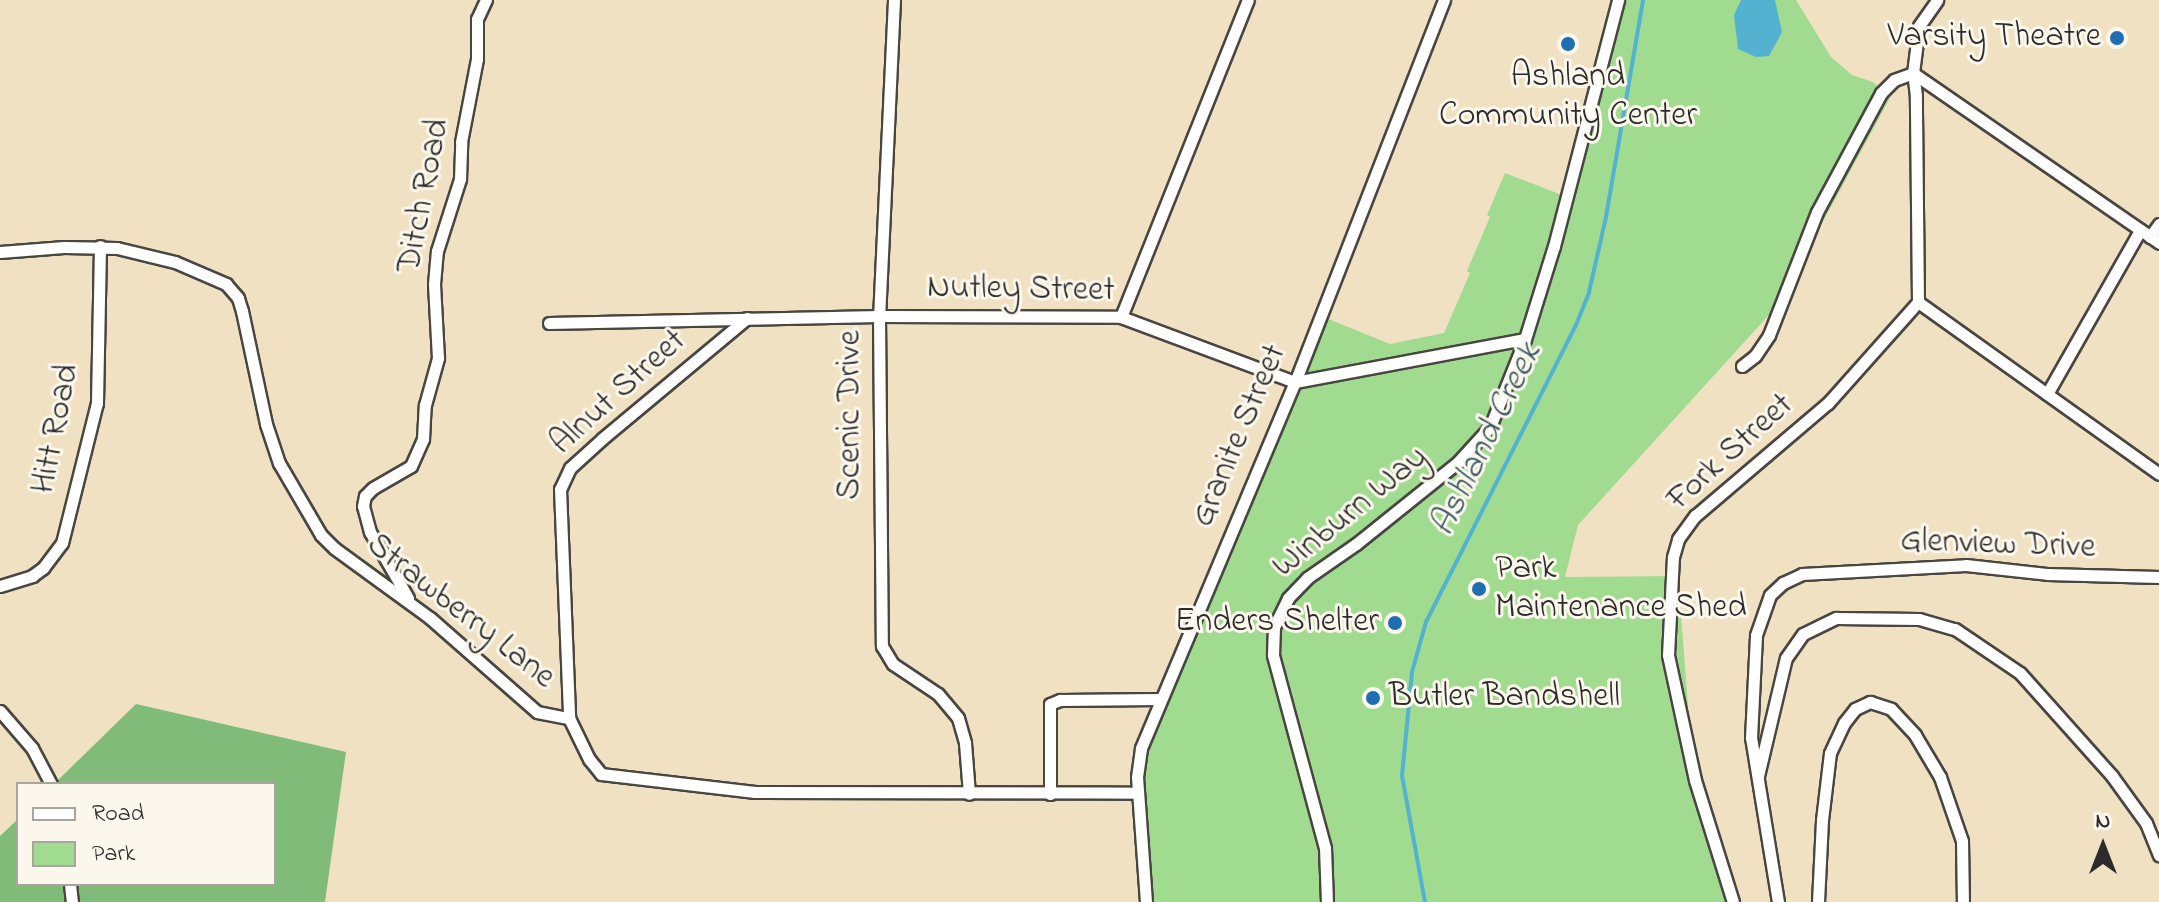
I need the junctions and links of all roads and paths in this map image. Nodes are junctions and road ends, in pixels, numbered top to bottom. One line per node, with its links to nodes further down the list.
1 (486, 0): 24 (street, Ditch Road)
2 (894, 0): 13 (street, Scenic Drive)
3 (1248, 0): 14 (street)
4 (1444, 0): 19 (street, Granite Street)
5 (1618, 0): 17 (street, Winburn Way)
6 (1937, 0): 7 (street)
7 (1913, 73): 9 (street); 12 (street); 18 (street)
8 (2159, 224): 9 (street)
9 (2150, 237): 20 (street)
10 (100, 246): 11 (street, Strawberry Lane); 23 (street, Hitt Road); 24 (street, Strawberry Lane)
11 (0, 252)
12 (1918, 302): 20 (street); 36 (street, Fork Street)
13 (879, 316): 14 (street, Nutley Street); 15 (street, Nutley Street); 31 (street, Scenic Drive)
14 (1121, 317): 19 (street, Nutley Street)
15 (747, 318): 16 (street, Nutley Street); 27 (street, Alnut Street)
16 (549, 323)
17 (1525, 339): 19 (street); 35 (street, Winburn Way)
18 (1742, 366)
19 (1295, 382): 25 (street, Granite Street)
20 (2047, 394): 21 (street)
21 (2159, 474)
22 (2159, 577): 28 (street, Glenview Drive)
23 (0, 586)
24 (410, 602): 27 (street, Strawberry Lane)
25 (1159, 699): 30 (street, Granite Street); 32 (street)
26 (0, 711): 29 (street)
27 (569, 718): 31 (street, Strawberry Lane)
28 (1757, 780): 33 (street); 37 (street, Glenview Drive)
29 (50, 782)
30 (1138, 793): 32 (street, Strawberry Lane); 34 (street, Granite Street)
31 (969, 794): 32 (street, Strawberry Lane)
32 (1050, 794)
33 (2159, 856)
34 (1146, 902)
35 (1327, 902)
36 (1733, 902)
37 (1778, 902)
38 (1818, 902): 39 (street)
39 (1963, 902)

